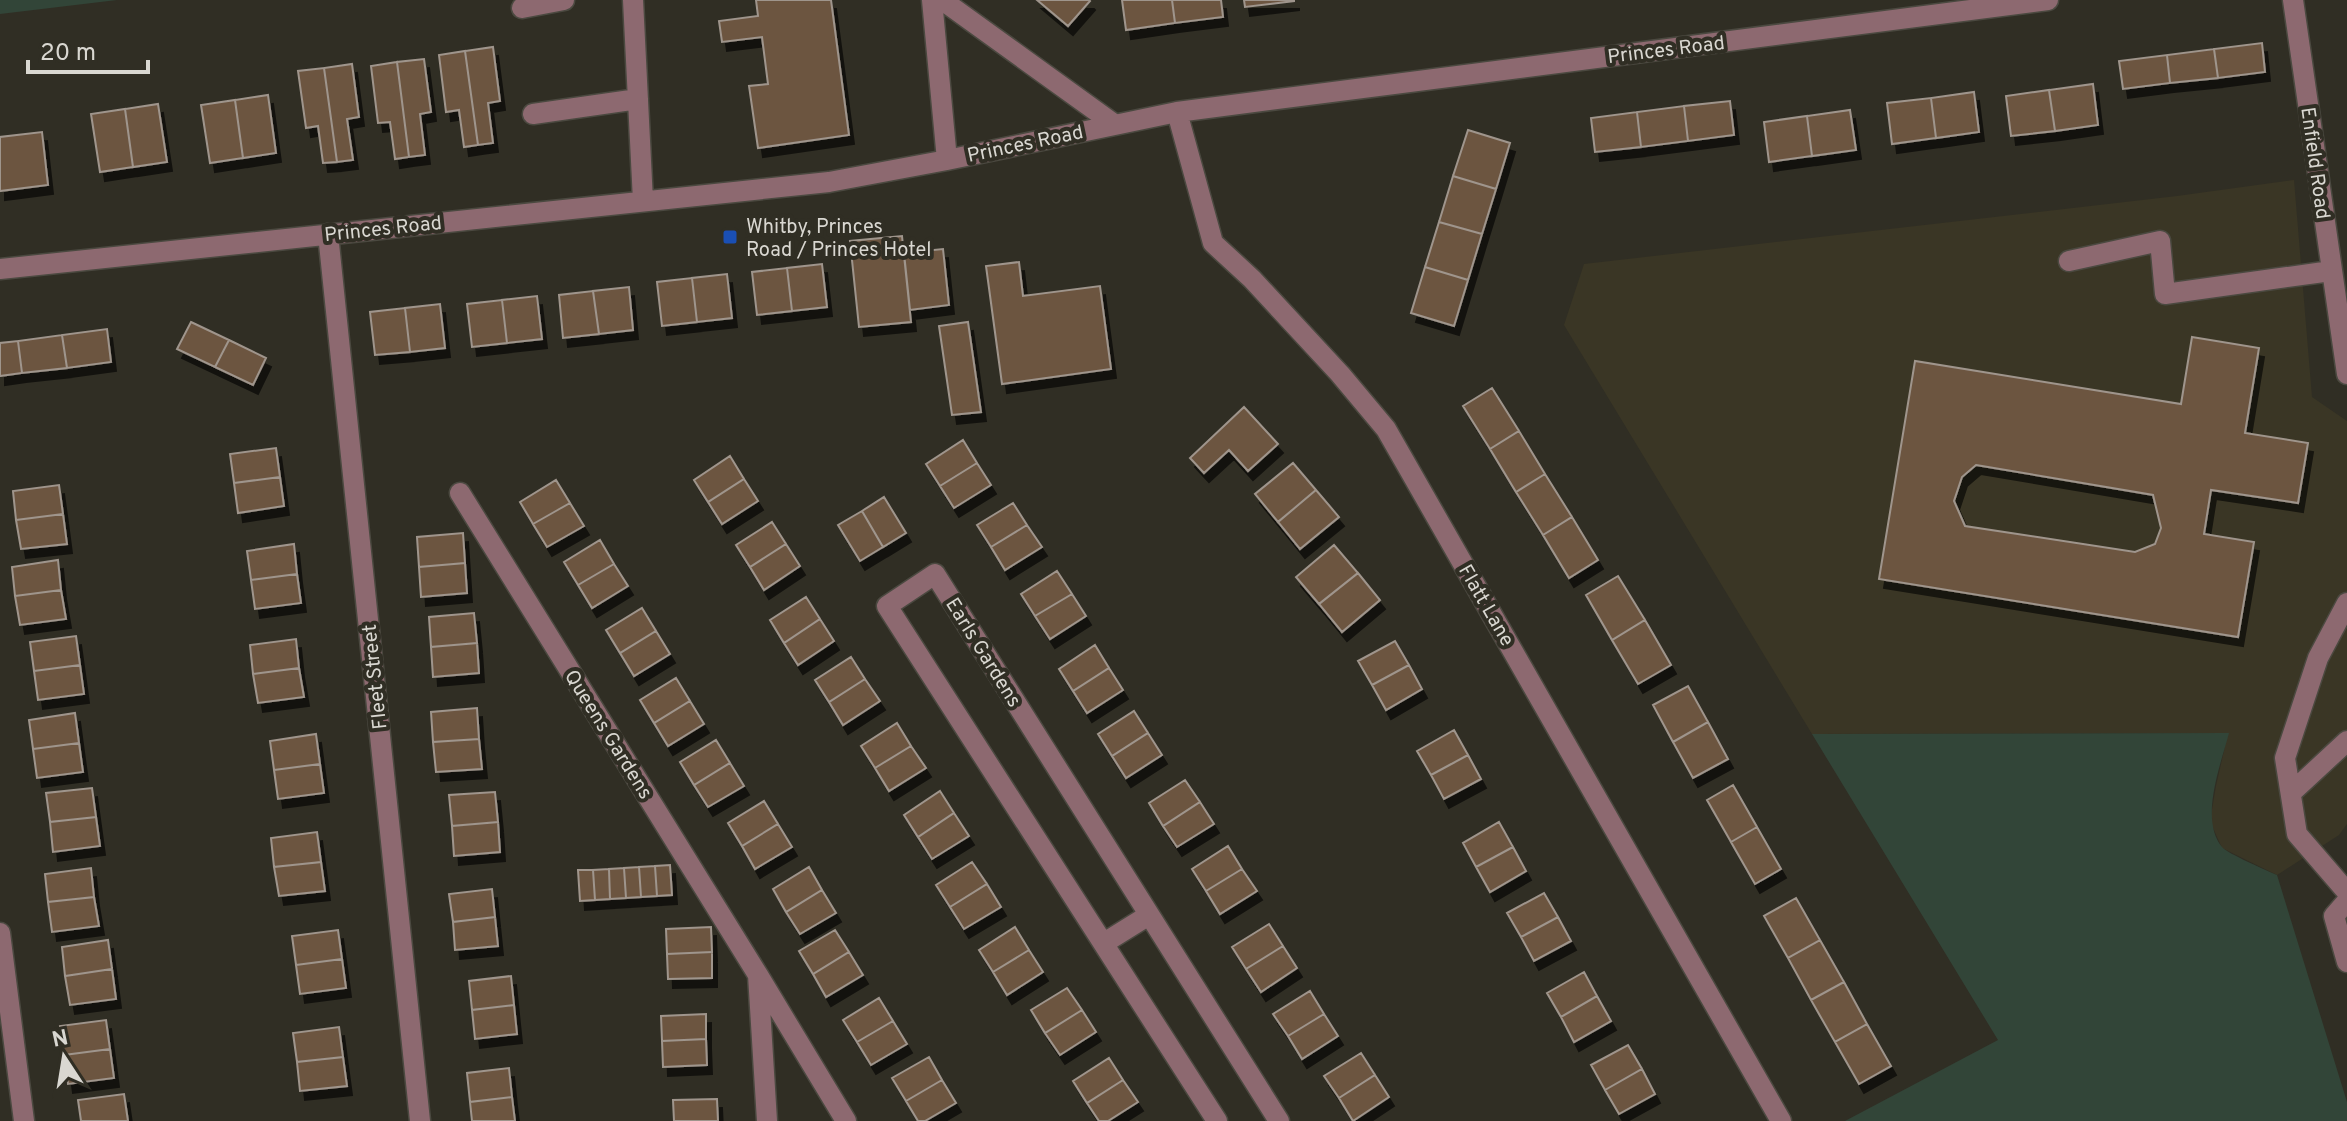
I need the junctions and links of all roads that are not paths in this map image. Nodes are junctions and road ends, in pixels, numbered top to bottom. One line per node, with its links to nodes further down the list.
1 (564, 0): 7 (street)
2 (633, 0): 8 (street)
3 (932, 0): 12 (street)
4 (942, 0): 11 (street)
5 (2048, 0): 9 (street, Princes Road)
6 (2293, 0): 17 (street, Enfield Road)
7 (522, 8)
8 (638, 99): 10 (street); 13 (street)
9 (1177, 112): 11 (street, Princes Road); 36 (street, Flatt Lane)
10 (533, 114)
11 (1114, 124): 12 (street, Princes Road)
12 (947, 160): 13 (street, Princes Road)
13 (643, 201): 14 (street, Princes Road)
14 (328, 234): 16 (street, Princes Road); 31 (street, Fleet Street)
15 (2069, 261): 17 (street)
16 (0, 269)
17 (2331, 271): 18 (street, Enfield Road)
18 (2347, 374)
19 (460, 493): 29 (street, Queens Gardens)
20 (2347, 603): 22 (street)
21 (2347, 741): 22 (street)
22 (2291, 793): 23 (street)
23 (2347, 892)
24 (2340, 909): 28 (street)
25 (1149, 915): 27 (street); 27 (street, Earls Gardens); 35 (street, Earls Gardens)
26 (0, 933): 30 (street)
27 (1104, 943): 34 (street, Earls Gardens)
28 (2347, 962)
29 (758, 975): 32 (street, Queens Gardens); 33 (street, Queens Gardens)
30 (24, 1121)
31 (420, 1121)
32 (767, 1121)
33 (846, 1121)
34 (1217, 1121)
35 (1279, 1121)
36 (1781, 1121)

